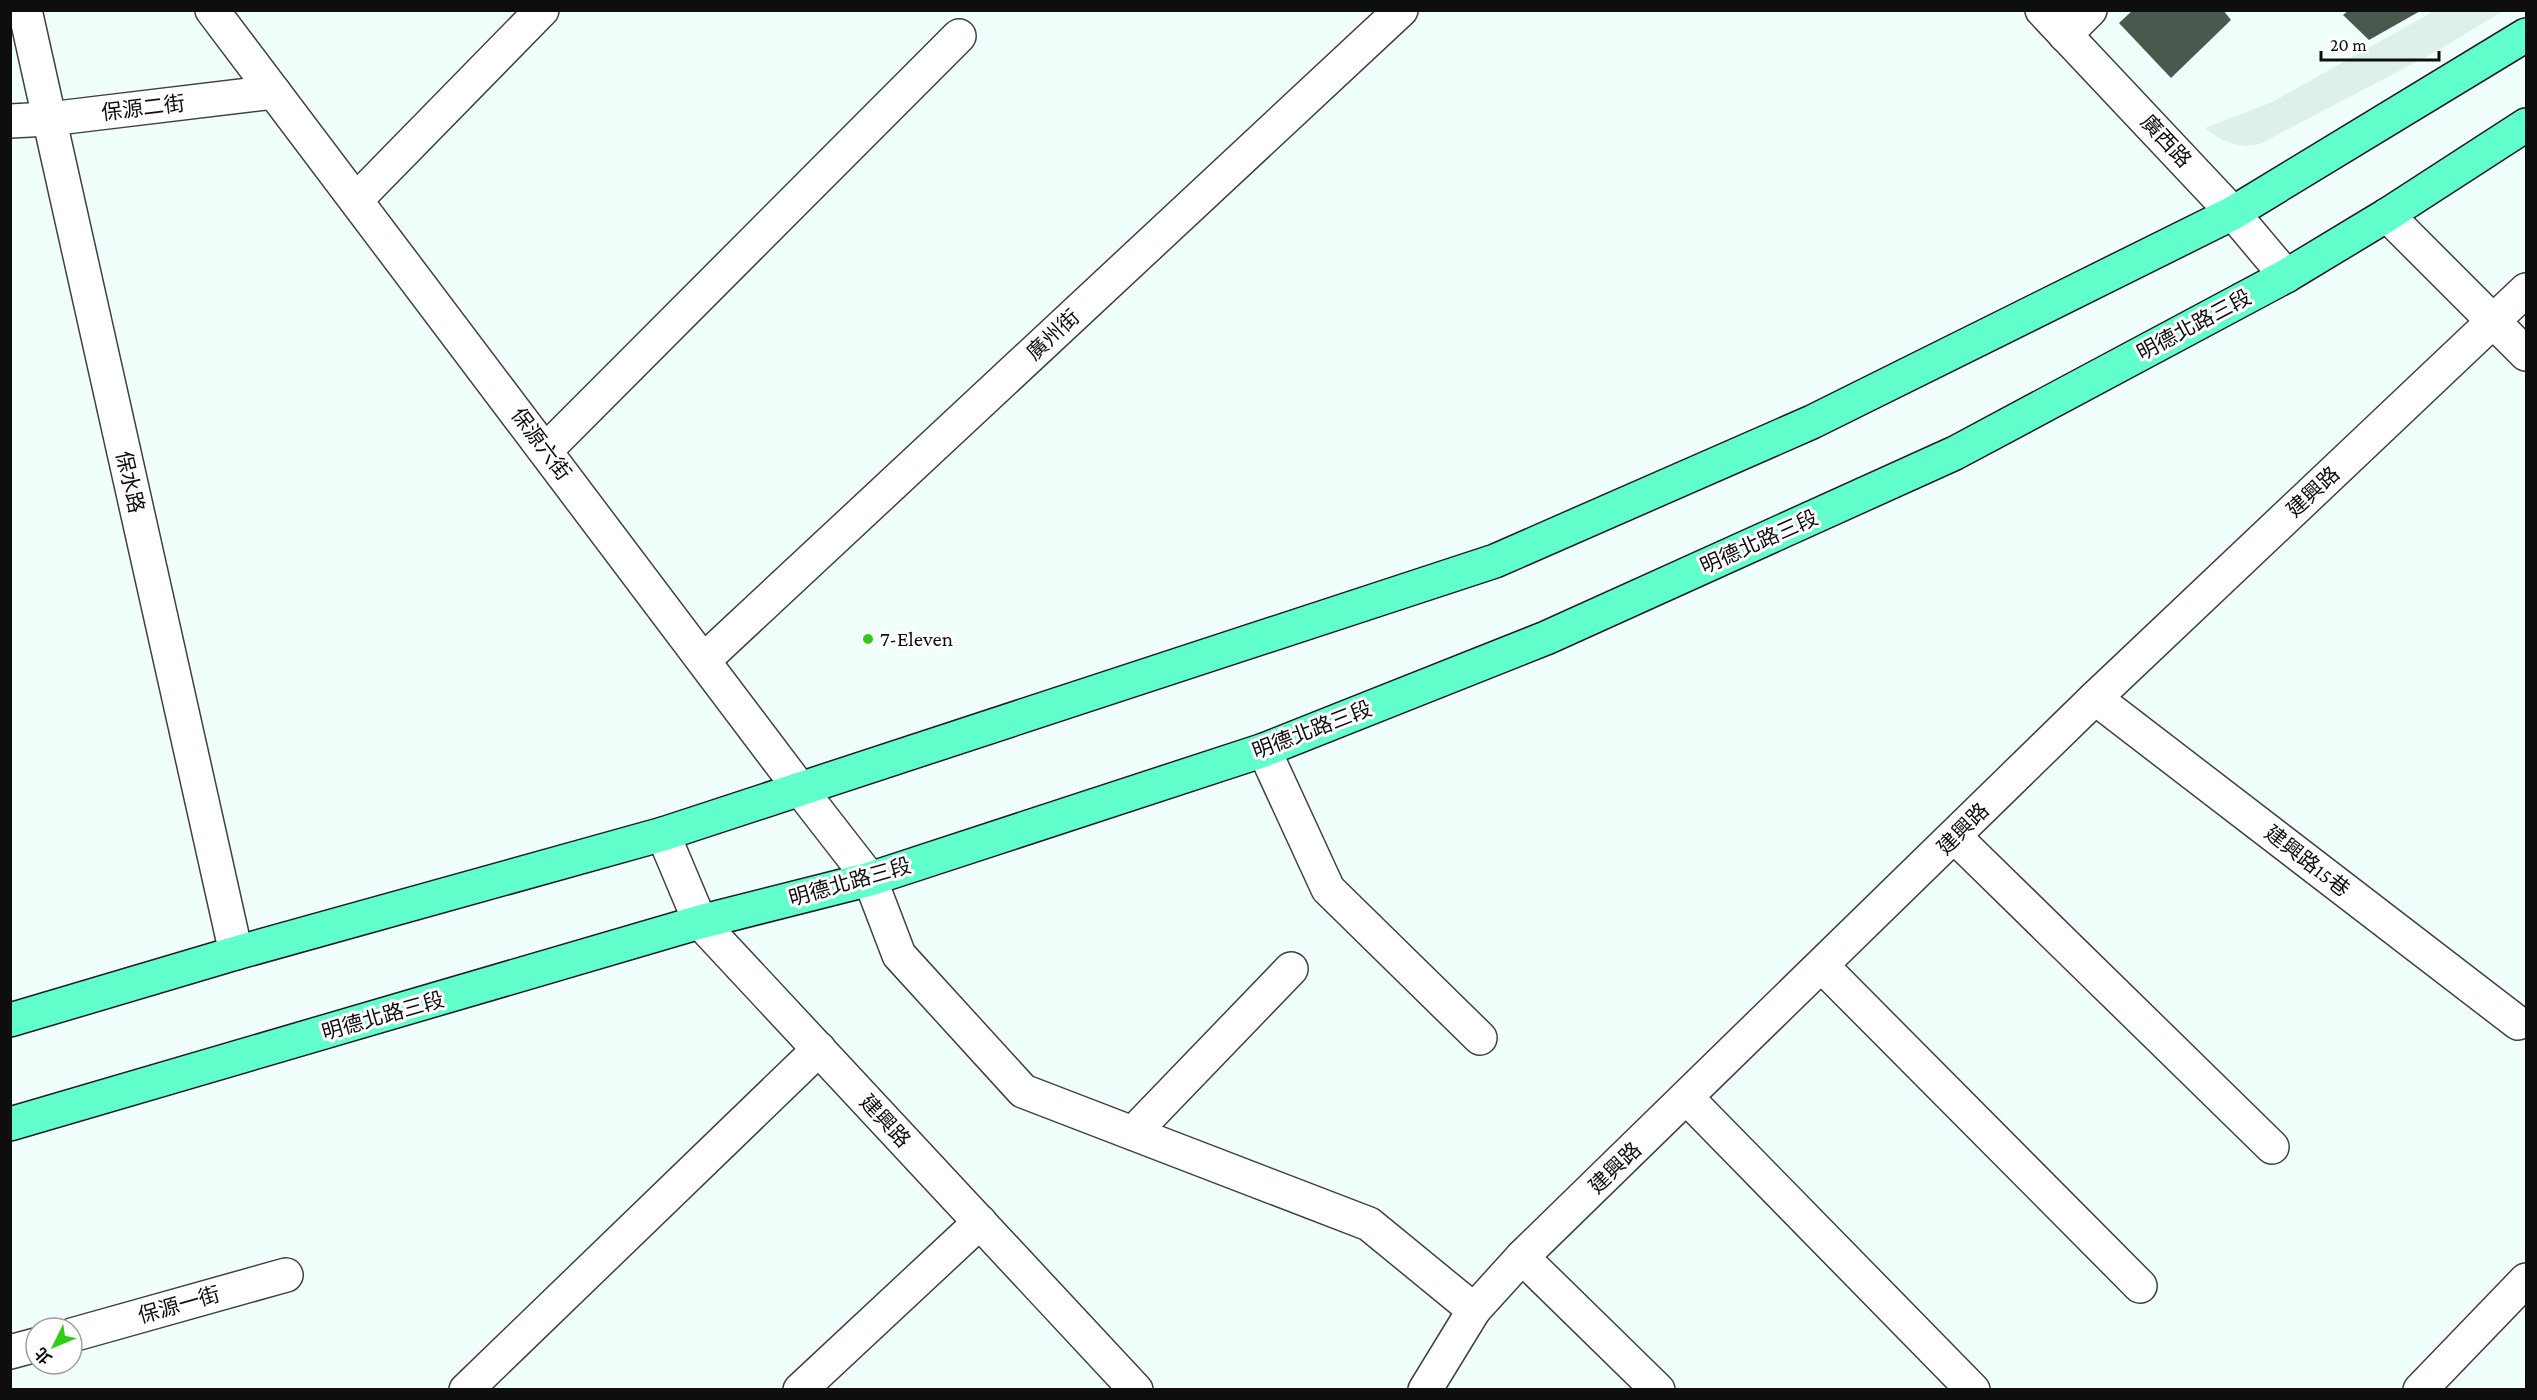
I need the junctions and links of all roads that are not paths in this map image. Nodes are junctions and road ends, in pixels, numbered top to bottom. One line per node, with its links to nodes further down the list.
1 (25, 10): 11 (street, 保水路)
2 (212, 10): 10 (street, 保源六街)
3 (542, 10): 14 (street)
4 (1401, 10): 22 (street, 廣州街)
5 (2042, 10): 7 (street, 廣西路)
6 (2090, 10): 7 (street)
7 (2065, 35): 15 (street, 廣西路)
8 (2526, 35): 15 (main road)
9 (959, 36): 21 (street)
10 (274, 92): 11 (street, 保源二街); 14 (street, 保源六街)
11 (49, 119): 12 (street, 保源二街); 30 (street, 保水路)
12 (10, 121)
13 (2526, 125): 16 (main road, 明德北路三段)
14 (356, 200): 21 (street, 保源六街)
15 (2234, 213): 17 (street, 廣西路); 25 (main road)
16 (2387, 215): 17 (main road, 明德北路三段); 19 (street)
17 (2286, 276): 24 (main road, 明德北路三段)
18 (2526, 290): 19 (street, 建興路)
19 (2494, 321): 20 (street); 23 (street, 建興路)
20 (2526, 354)
21 (546, 450): 22 (street, 保源六街)
22 (704, 660): 25 (street, 保源六街)
23 (2096, 698): 27 (street, 建興路); 34 (street, 建興路15巷)
24 (1264, 750): 28 (main road, 明德北路三段); 35 (street)
25 (800, 789): 26 (main road); 28 (street, 保源六街)
26 (663, 834): 29 (street, 建興路); 30 (main road)
27 (1955, 837): 31 (street, 建興路); 40 (street)
28 (870, 879): 29 (main road, 明德北路三段); 39 (street, 保源六街)
29 (700, 922): 36 (street, 建興路); 38 (main road, 明德北路三段)
30 (236, 953): 33 (main road)
31 (1822, 966): 37 (street, 建興路); 45 (street)
32 (1291, 969): 39 (street)
33 (10, 1020)
34 (2518, 1023)
35 (1480, 1038)
36 (819, 1049): 41 (street, 建興路); 48 (street)
37 (1687, 1098): 42 (street, 建興路); 53 (street)
38 (10, 1124)
39 (1133, 1133): 46 (street, 保源六街)
40 (2272, 1148)
41 (980, 1222): 49 (street); 50 (street, 建興路)
42 (1522, 1257): 46 (street, 建興路); 52 (street)
43 (286, 1275): 47 (street, 保源一街)
44 (2526, 1280): 54 (street)
45 (2140, 1286)
46 (1474, 1310): 51 (street, 建興路)
47 (84, 1332)
48 (466, 1389)
49 (800, 1389)
50 (1136, 1389)
51 (1425, 1389)
52 (1658, 1389)
53 (1973, 1389)
54 (2420, 1389)

